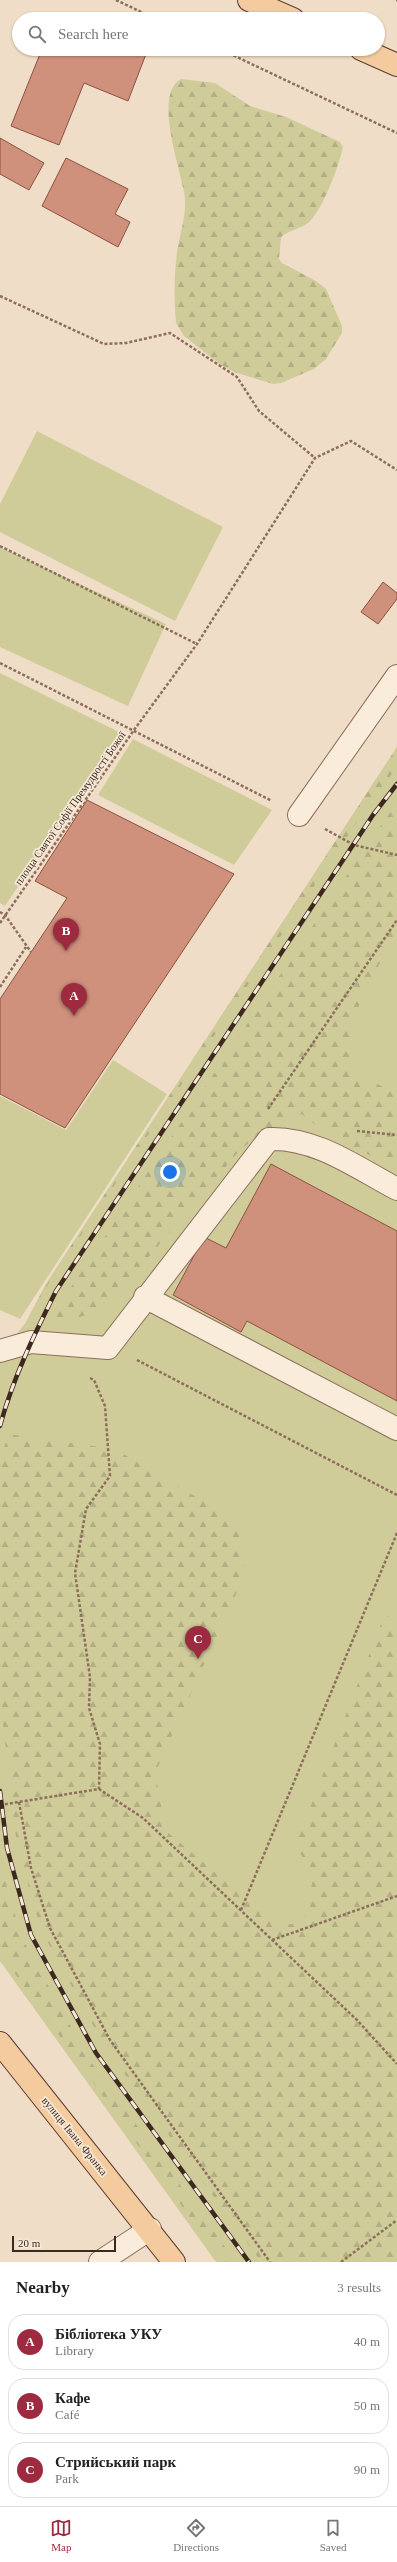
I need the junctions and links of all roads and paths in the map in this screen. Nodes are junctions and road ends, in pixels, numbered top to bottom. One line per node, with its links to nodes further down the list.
1 (116, 0): 3 (path)
2 (250, 0): 4 (main road)
3 (141, 12)
4 (277, 12)
5 (235, 56): 8 (path)
6 (377, 56): 7 (main road)
7 (397, 65)
8 (397, 133)
9 (0, 296): 10 (path)
10 (315, 458): 11 (path); 13 (path, площа Святої Софії Премудрості Божої)
11 (397, 470)
12 (0, 546): 13 (path)
13 (197, 644): 16 (path, площа Святої Софії Премудрості Божої)
14 (0, 663): 16 (path)
15 (397, 676): 17 (lane)
16 (134, 730): 17 (path); 20 (path, площа Святої Софії Премудрості Божої)
17 (299, 815): 18 (path)
18 (397, 855)
19 (0, 912): 20 (path)
20 (6, 915): 22 (path, площа Святої Софії Премудрості Божої); 23 (path)
21 (397, 920): 26 (path)
22 (0, 923)
23 (26, 947): 24 (path); 25 (path)
24 (31, 952)
25 (0, 987)
26 (266, 1111)
27 (397, 1189): 28 (lane)
28 (145, 1298): 29 (lane); 32 (lane)
29 (114, 1350): 30 (lane); 33 (path)
30 (0, 1351)
31 (94, 1380): 35 (path)
32 (397, 1429)
33 (397, 1495)
34 (397, 1533): 39 (path)
35 (99, 1789): 36 (path); 39 (path)
36 (19, 1802): 37 (path); 47 (path)
37 (0, 1805)
38 (397, 1896): 40 (path)
39 (241, 1910): 40 (path)
40 (272, 1940): 42 (path)
41 (0, 2043): 44 (main road, вулиця Івана Франка)
42 (397, 2064)
43 (397, 2220): 48 (path)
44 (150, 2229): 45 (lane); 46 (main road, вулиця Івана Франка)
45 (100, 2262)
46 (174, 2262)
47 (270, 2262)
48 (341, 2262)

